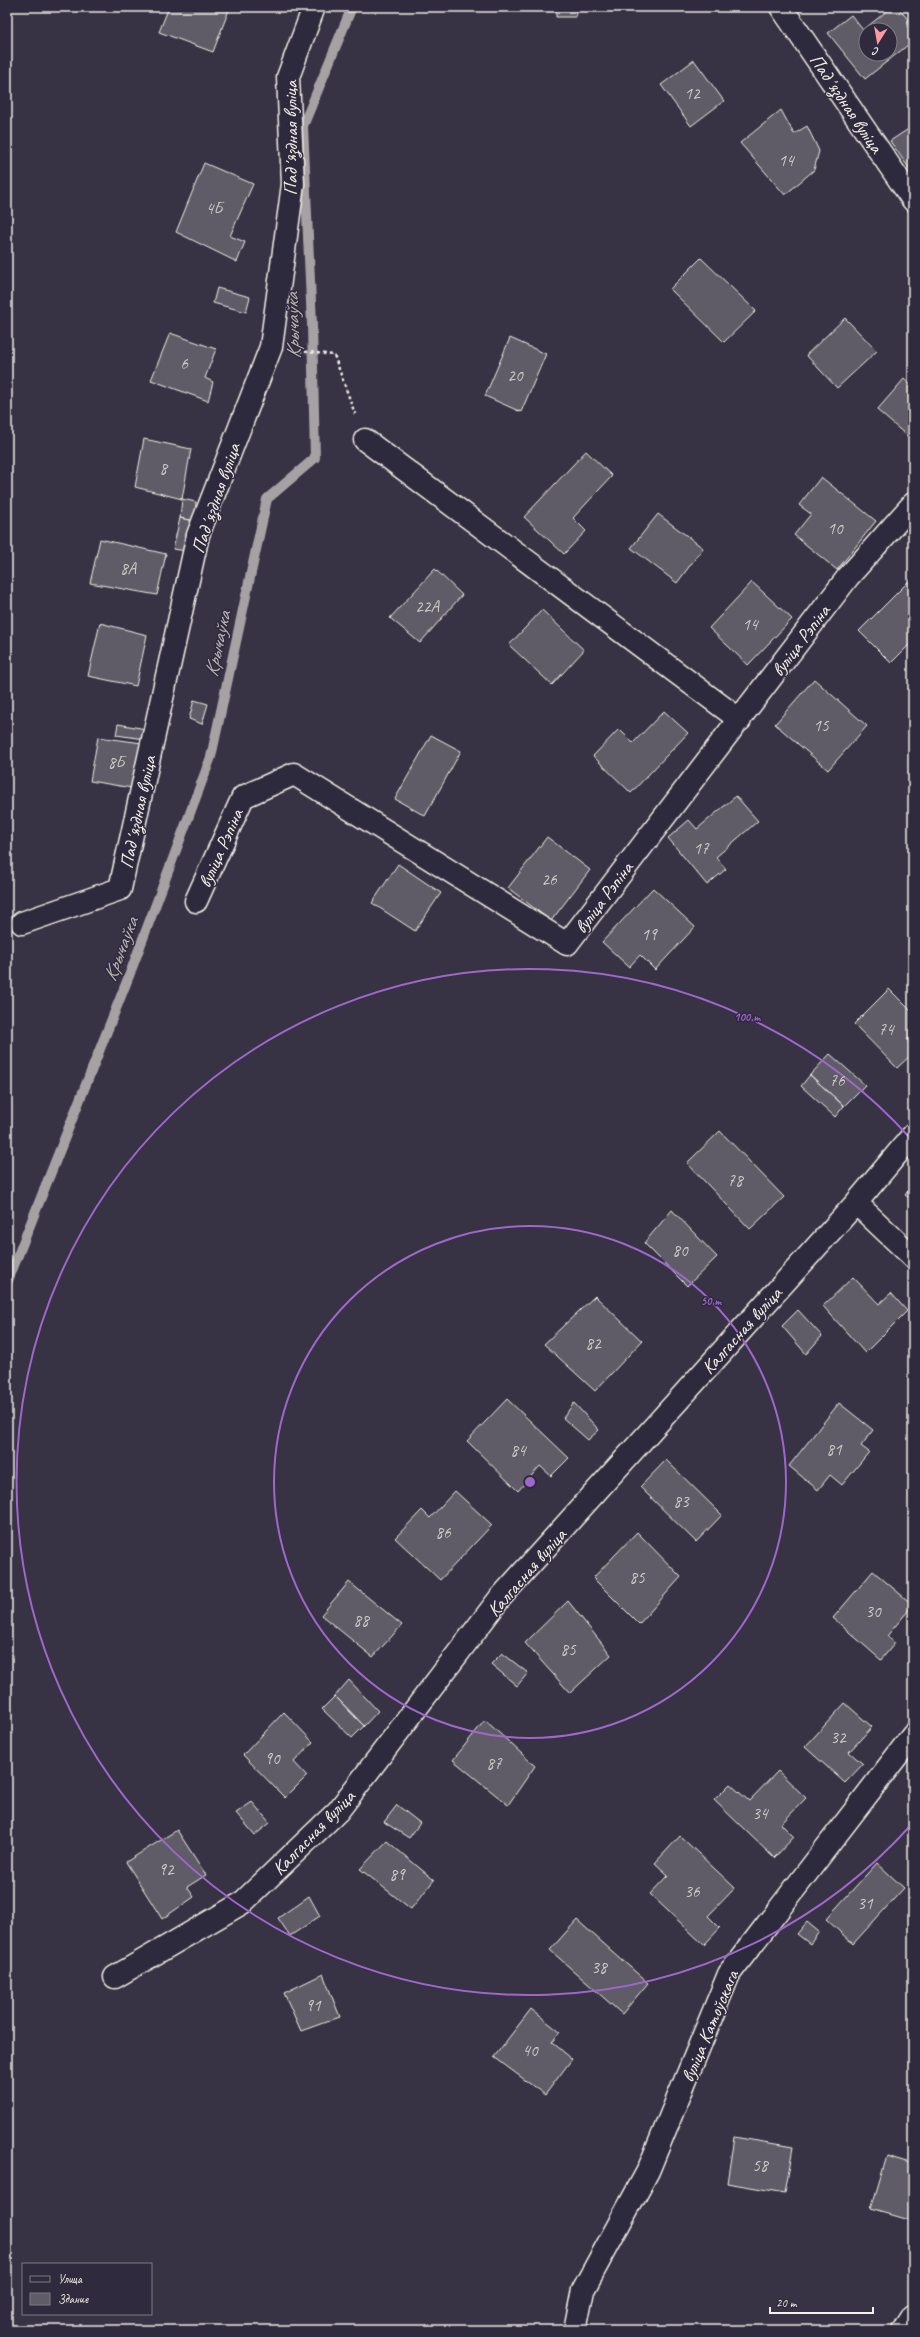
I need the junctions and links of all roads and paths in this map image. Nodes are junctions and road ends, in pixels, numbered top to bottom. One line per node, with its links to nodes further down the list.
1 (314, 7): 4 (street, Падʼяздная вуліца)
2 (781, 7): 3 (street, Падʼяздная вуліца)
3 (913, 200)
4 (271, 347): 5 (path); 9 (street, Падʼяздная вуліца)
5 (365, 440): 7 (street)
6 (913, 504): 7 (street, вуліца Рэпіна)
7 (740, 720): 8 (street, вуліца Рэпіна)
8 (196, 901)
9 (22, 923)
10 (913, 1135): 11 (street, Калгасная вуліца)
11 (856, 1202): 12 (street); 14 (street, Калгасная вуліца)
12 (913, 1257)
13 (913, 1735): 18 (street, вуліца Катоўскага)
14 (115, 1977)
15 (913, 2316): 19 (street)
16 (7, 2325): 17 (path)
17 (53, 2330)
18 (575, 2330)
19 (904, 2330)

